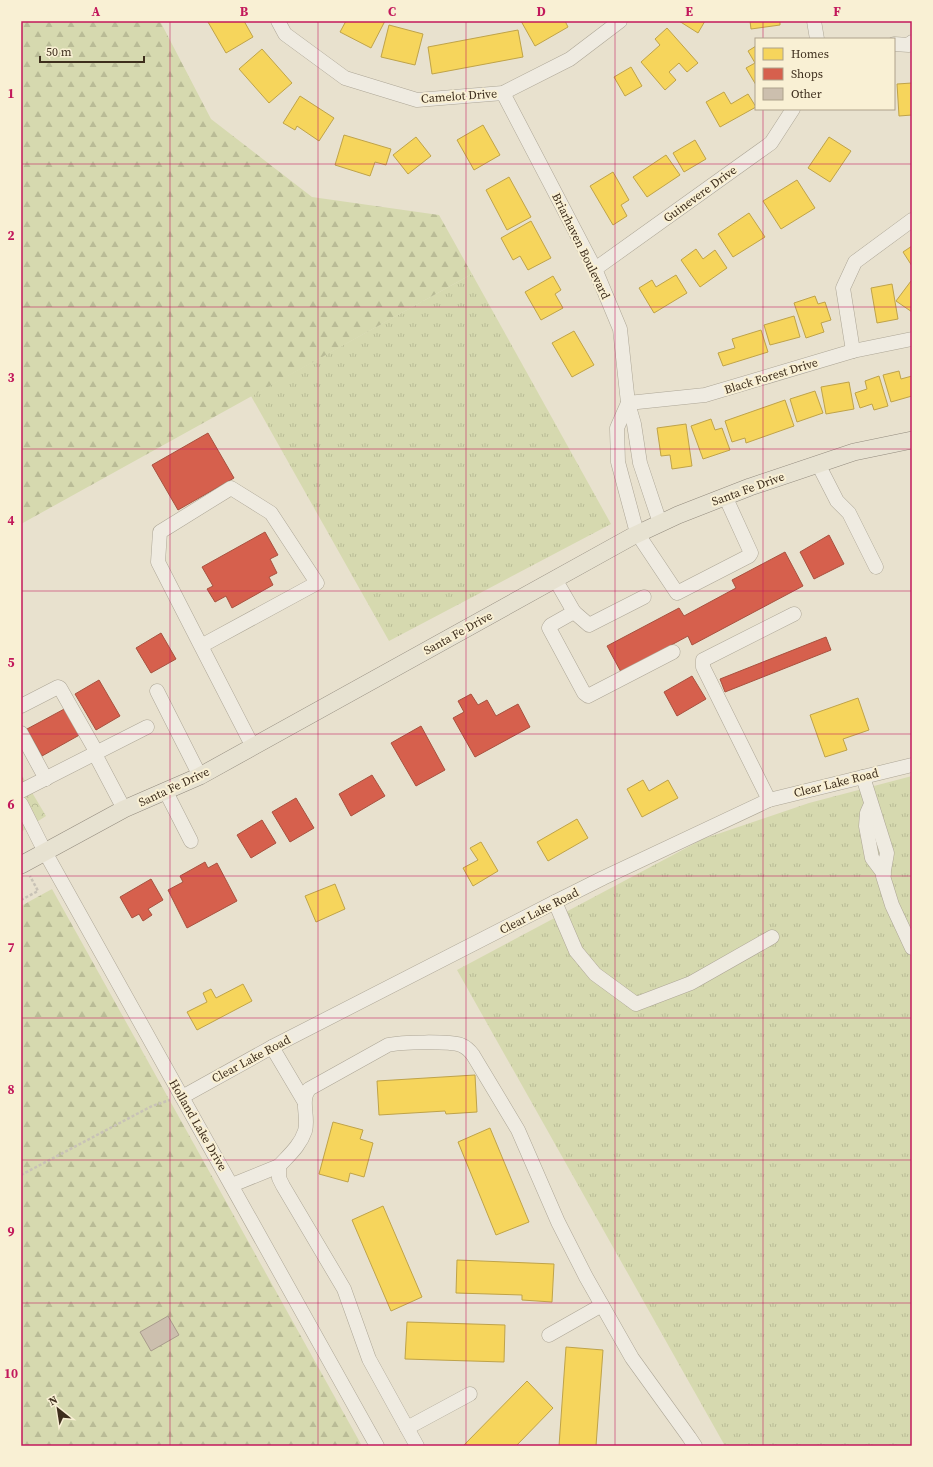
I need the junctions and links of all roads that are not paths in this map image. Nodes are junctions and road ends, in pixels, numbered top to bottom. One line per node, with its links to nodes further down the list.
1 (278, 21): 7 (street, Camelot Drive)
2 (620, 21): 7 (street, Camelot Drive)
3 (814, 21): 4 (street)
4 (816, 38)
5 (912, 42): 6 (street)
6 (895, 44)
7 (503, 93): 10 (street, Briarhaven Boulevard)
8 (792, 110): 10 (street, Guinevere Drive)
9 (912, 220): 12 (street)
10 (595, 269): 13 (street, Briarhaven Boulevard)
11 (912, 339): 12 (street, Black Forest Drive)
12 (853, 351): 13 (street, Black Forest Drive)
13 (628, 403): 17 (street, Briarhaven Boulevard); 18 (street)
14 (912, 440): 15 (main road, Santa Fe Drive)
15 (818, 464): 16 (main road, Santa Fe Drive); 19 (street)
16 (726, 496): 17 (main road, Santa Fe Drive); 18 (street)
17 (660, 523): 18 (main road, Santa Fe Drive)
18 (638, 533): 20 (main road, Santa Fe Drive)
19 (876, 567)
20 (555, 579): 22 (street); 30 (main road, Santa Fe Drive)
21 (644, 597): 22 (street)
22 (574, 612): 25 (street)
23 (794, 614): 38 (street)
24 (201, 646): 24 (street); 30 (street)
25 (673, 652)
26 (157, 691): 33 (street)
27 (21, 706): 31 (street)
28 (147, 728): 31 (street)
29 (21, 733): 35 (street)
30 (253, 747): 33 (main road, Santa Fe Drive)
31 (96, 753): 35 (street); 40 (street)
32 (912, 765): 34 (street, Clear Lake Road)
33 (200, 776): 37 (main road, Santa Fe Drive)
34 (863, 777): 38 (street, Clear Lake Road); 46 (street)
35 (46, 779): 36 (street)
36 (21, 791)
37 (166, 792): 40 (main road, Santa Fe Drive); 41 (street)
38 (769, 800): 44 (street, Clear Lake Road)
39 (21, 804): 42 (street, Holland Lake Drive)
40 (124, 809): 42 (main road, Santa Fe Drive)
41 (191, 841)
42 (45, 852): 43 (main road, Santa Fe Drive); 48 (street, Holland Lake Drive)
43 (22, 864)
44 (555, 902): 45 (street); 47 (street, Clear Lake Road)
45 (772, 936)
46 (912, 948)
47 (272, 1047): 48 (street, Clear Lake Road); 49 (street)
48 (182, 1096): 51 (street, Holland Lake Drive)
49 (304, 1102): 50 (street); 52 (street)
50 (279, 1166): 51 (street); 55 (street)
51 (232, 1185): 56 (street, Holland Lake Drive)
52 (602, 1305): 53 (street); 58 (street)
53 (549, 1335)
54 (470, 1394): 55 (street)
55 (408, 1428): 57 (street)
56 (377, 1446)
57 (418, 1446)
58 (694, 1446)

